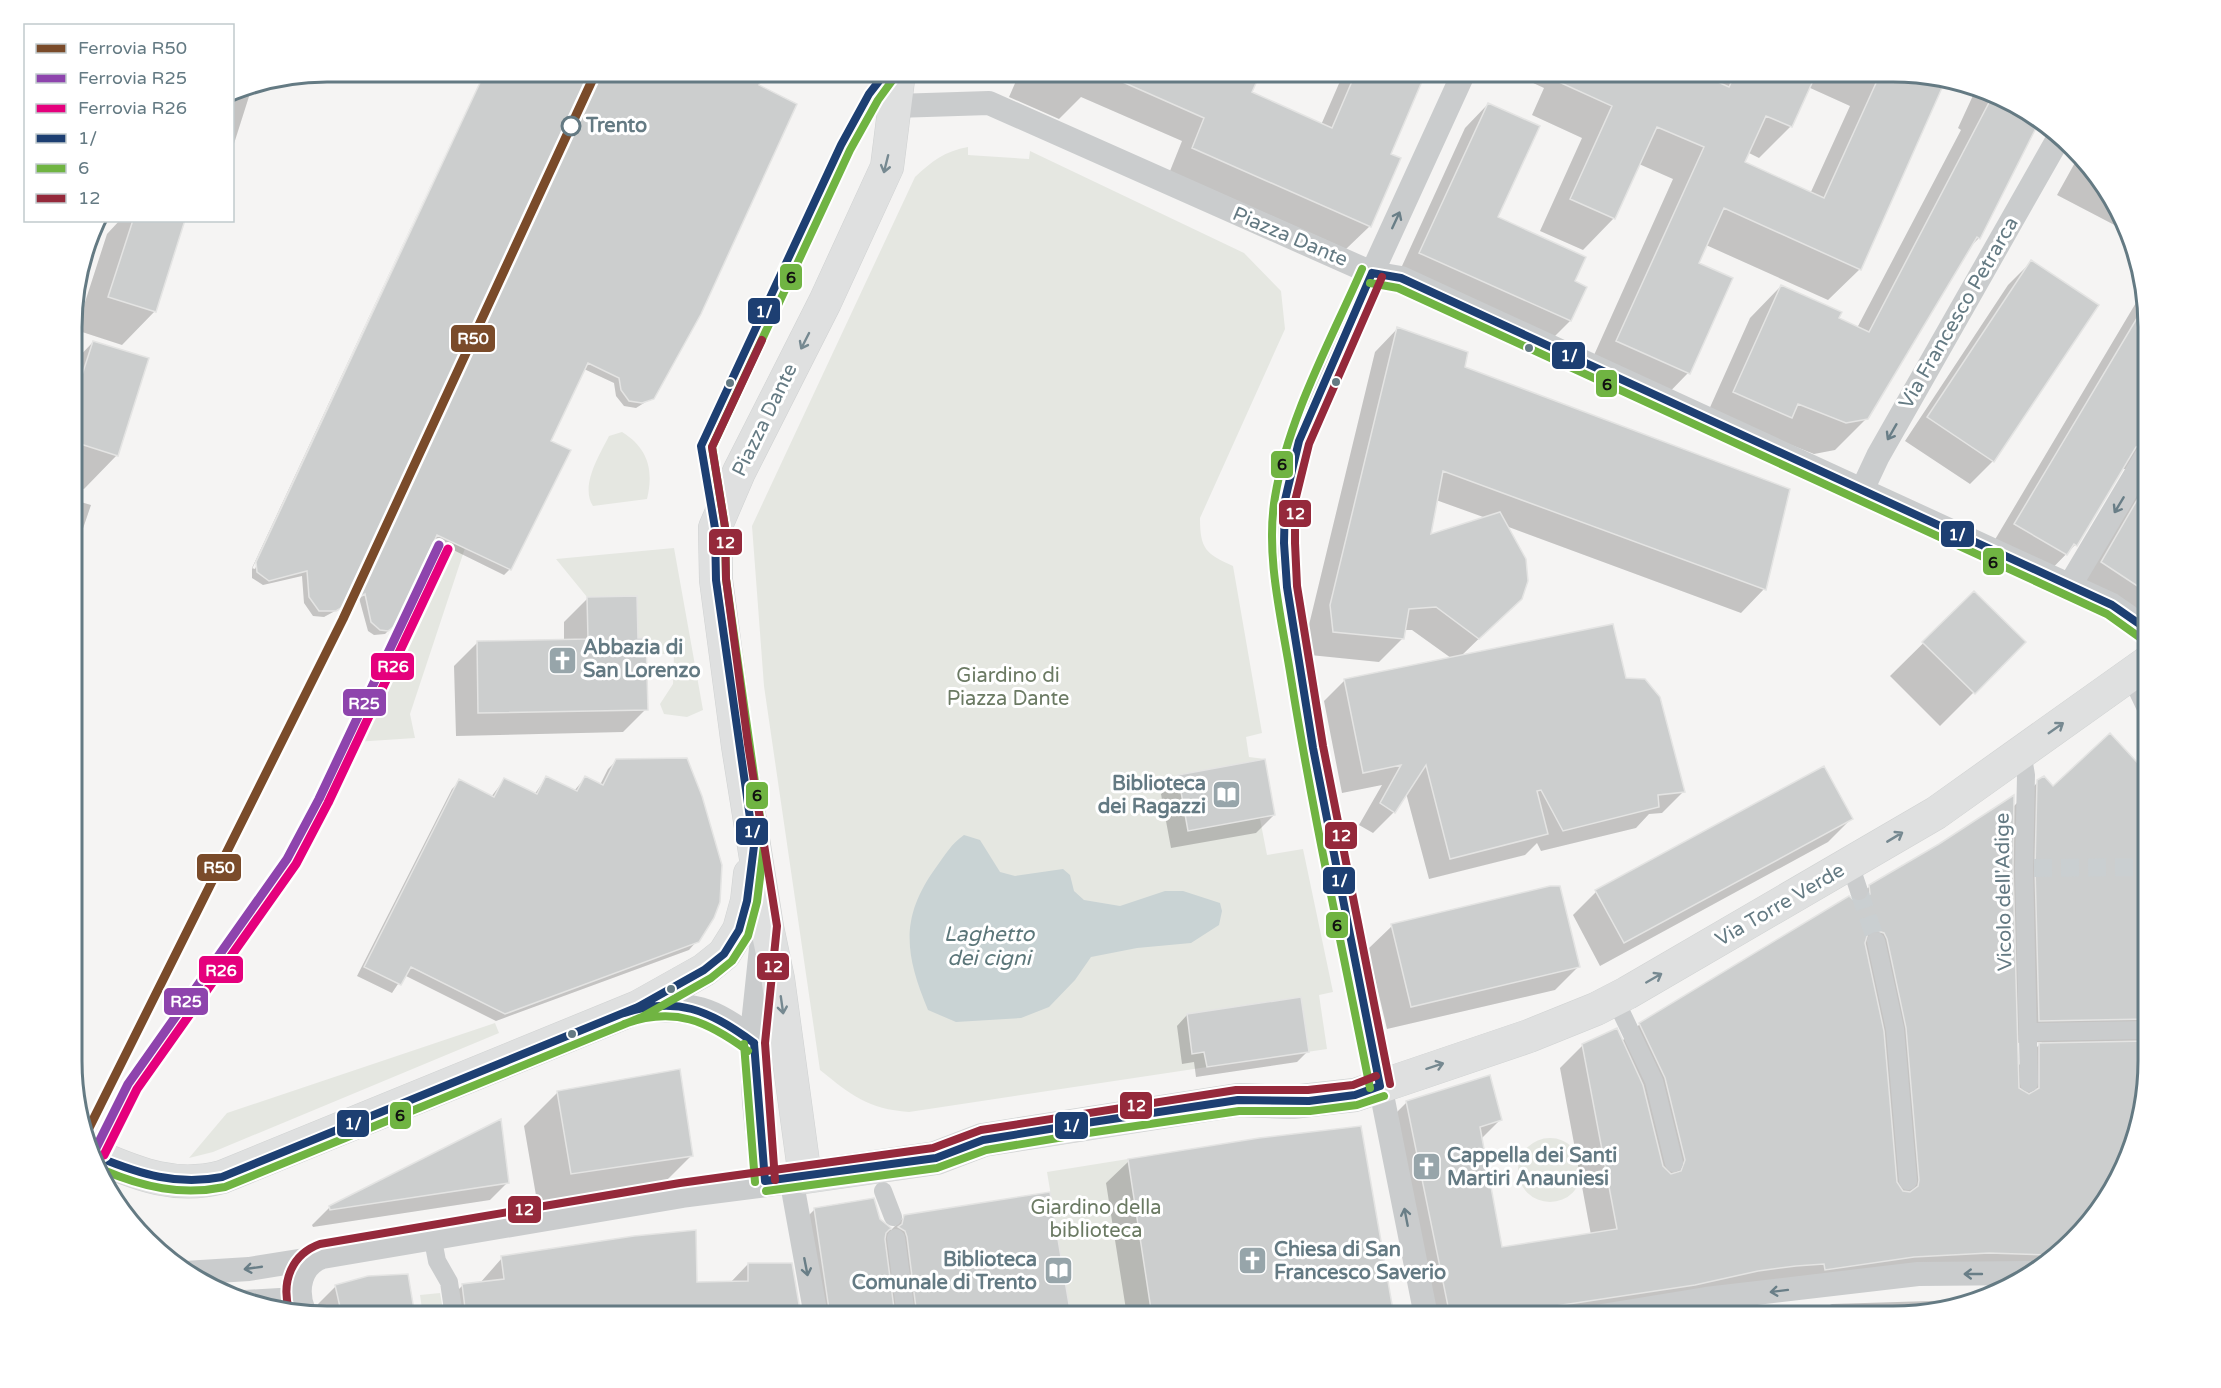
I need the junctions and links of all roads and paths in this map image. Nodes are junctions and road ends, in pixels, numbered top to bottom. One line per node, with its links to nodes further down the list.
1 (898, 82): 3 (main road, Piazza Dante)
2 (1459, 82): 5 (street, one-way to 2)
3 (895, 106): 5 (street, Piazza Dante); 12 (main road, Piazza Dante, one-way to 12)
4 (2055, 143): 7 (street, Via Francesco Petrarca, one-way to 7)
5 (1372, 273): 7 (street); 21 (street, Piazza Dante)
6 (2138, 471): 8 (street, one-way to 8)
7 (1863, 488): 8 (street)
8 (2070, 585): 9 (street)
9 (2138, 623)
10 (2138, 669): 11 (main road, Via Torre Verde, one-way to 10)
11 (2022, 752): 15 (main road, Via Torre Verde, one-way to 11); 18 (street, Vicolo dell'Adige)
12 (754, 846): 13 (main road, Piazza Dante); 16 (main road)
13 (767, 927): 19 (street, Piazza Dante); 24 (main road, Piazza Dante, one-way to 24)
14 (1876, 941): 25 (street)
15 (1615, 999): 21 (main road, Via Torre Verde, one-way to 15); 23 (street)
16 (638, 1007): 19 (street); 22 (main road)
17 (2138, 1030): 18 (street)
18 (2028, 1032): 20 (street, Vicolo dell'Adige)
19 (754, 1043): 24 (street, Piazza Dante)
20 (2029, 1083)
21 (1380, 1086): 24 (main road, Via Torre Verde); 37 (street, Piazza Dante, one-way to 21)
22 (103, 1159)
23 (1674, 1163)
24 (787, 1179): 28 (street); 35 (street, one-way to 35)
25 (1908, 1181)
26 (883, 1191): 27 (street)
27 (893, 1217)
28 (432, 1235): 30 (street); 34 (street)
29 (896, 1238): 36 (street)
30 (311, 1259): 31 (street, one-way to 31); 33 (street)
31 (203, 1272)
32 (2016, 1273): 38 (street, one-way to 38)
33 (299, 1303)
34 (453, 1306)
35 (814, 1306)
36 (905, 1306)
37 (1423, 1306)
38 (1727, 1306)

